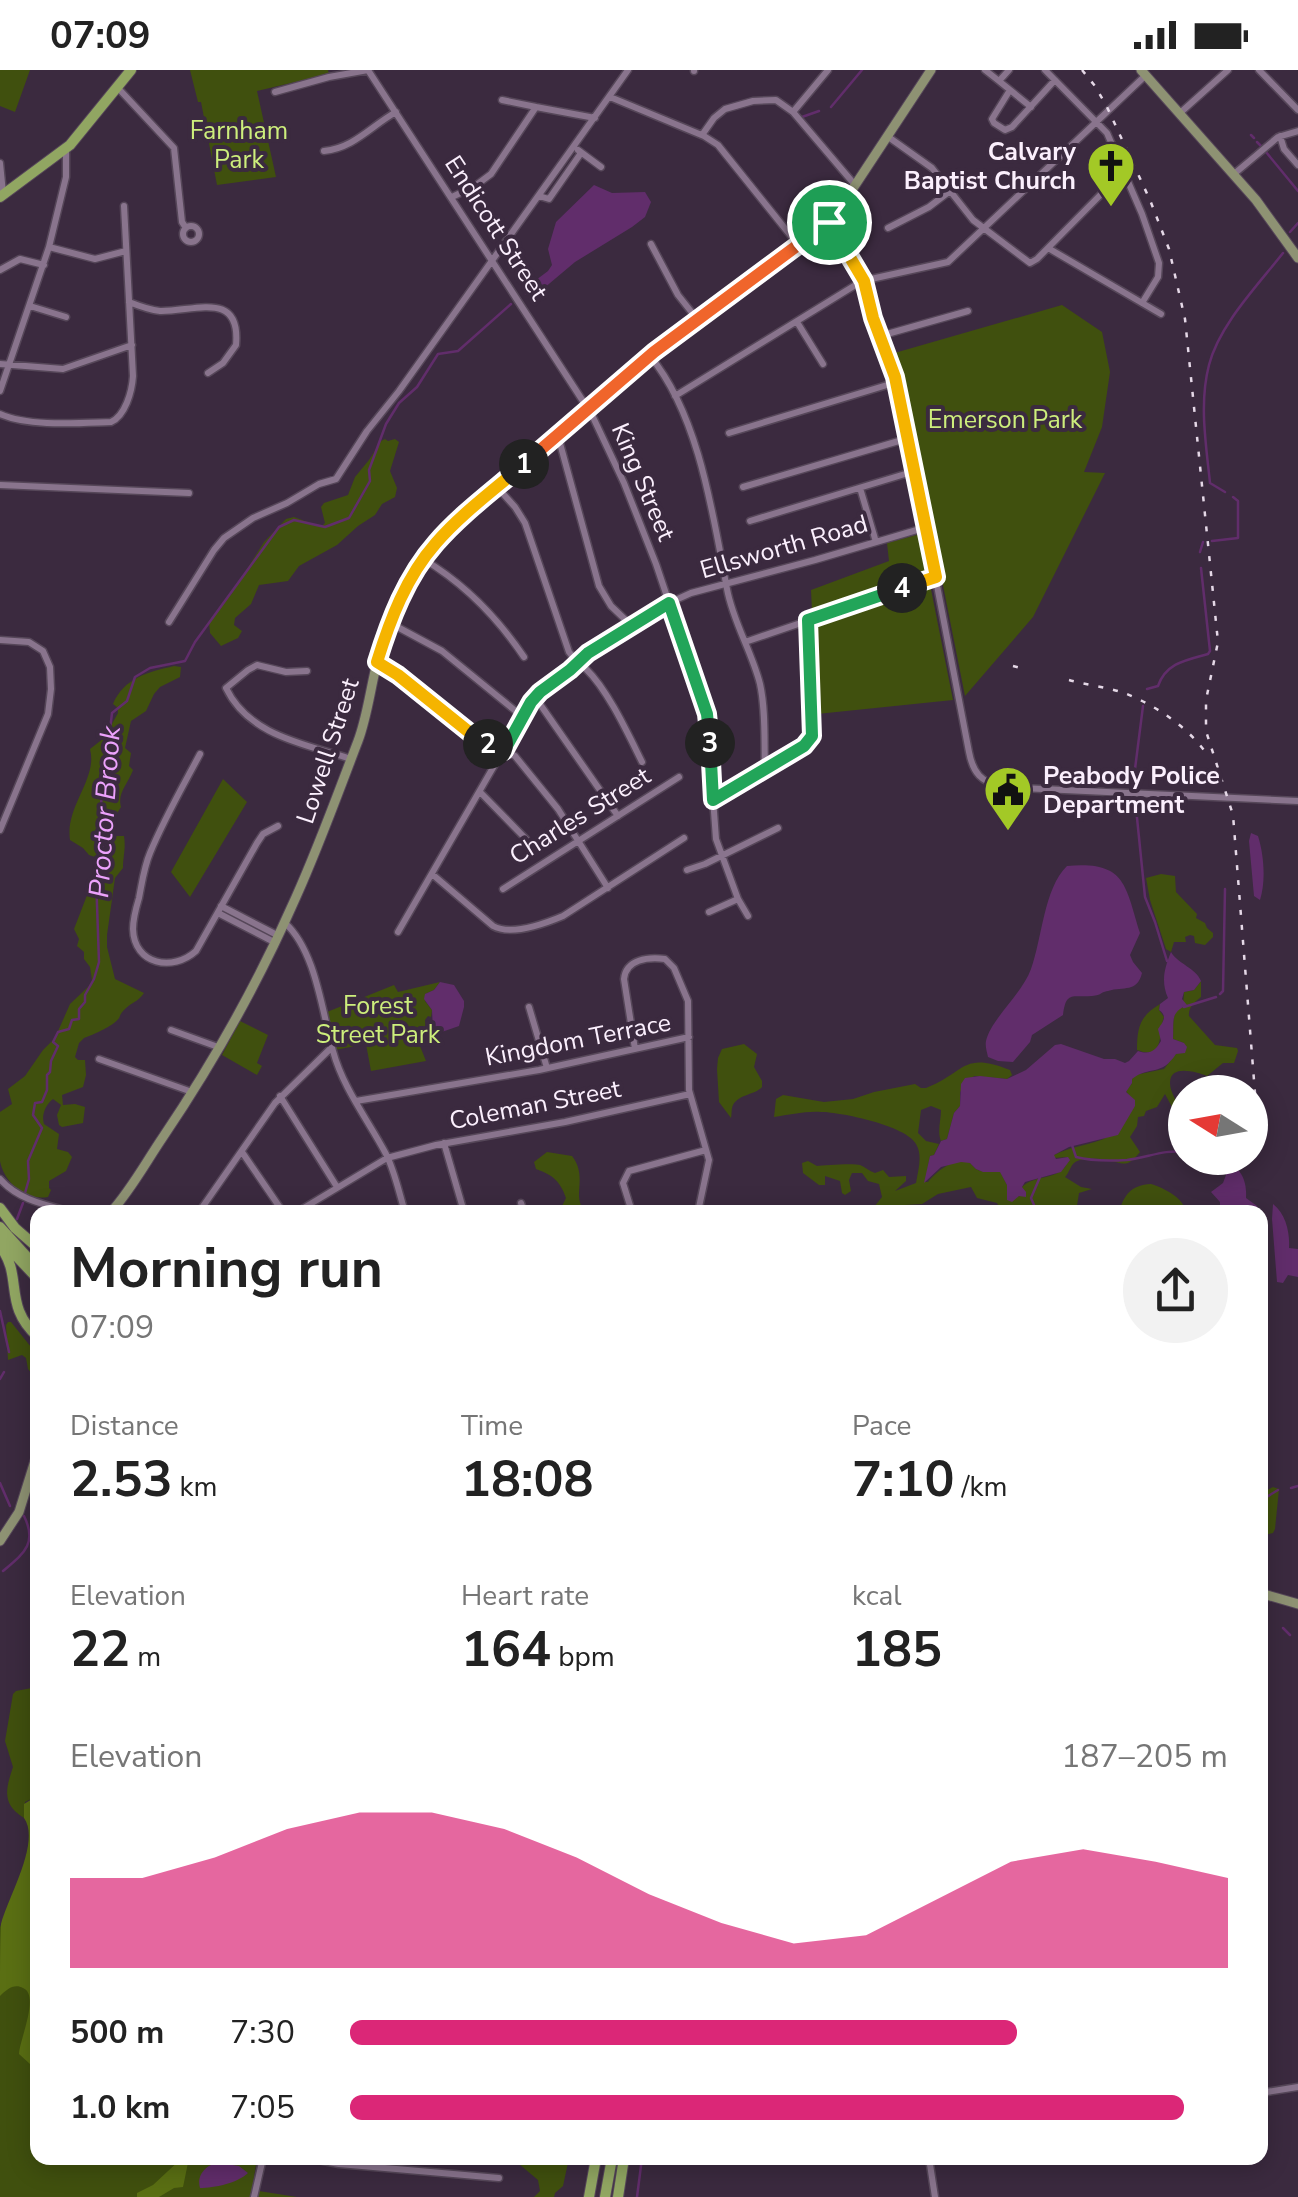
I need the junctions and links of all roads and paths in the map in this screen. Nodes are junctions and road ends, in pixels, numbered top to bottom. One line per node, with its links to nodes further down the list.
1 (131, 70): 14 (highway)
2 (368, 70): 16 (street); 22 (street, Endicott Street)
3 (628, 70): 17 (street)
4 (828, 70): 23 (street)
5 (931, 70): 29 (main road, Lowell Street)
6 (985, 70): 13 (street)
7 (1009, 70): 13 (street)
8 (1046, 70): 12 (street)
9 (1228, 70): 24 (street)
10 (1259, 70): 21 (street)
11 (1144, 73): 24 (main road); 26 (street)
12 (1056, 80): 20 (street); 26 (street)
13 (999, 81): 15 (street)
14 (118, 87): 31 (highway); 45 (street)
15 (1010, 90): 20 (street); 20 (street)
16 (275, 92)
17 (610, 97): 25 (street); 28 (street)
18 (502, 100): 19 (street)
19 (536, 107): 25 (street); 42 (street)
20 (1031, 107)
21 (1298, 110)
22 (396, 112): 33 (street); 42 (street, Endicott Street)
23 (792, 112): 28 (street); 39 (street)
24 (1180, 112): 38 (main road)
25 (595, 118): 32 (street)
26 (1097, 121): 37 (street); 47 (street)
27 (1298, 130): 30 (street)
28 (702, 134): 49 (street)
29 (887, 136): 39 (main road, Lowell Street); 40 (street)
30 (1280, 136): 35 (street); 38 (street)
31 (66, 150): 41 (highway); 50 (street)
32 (577, 150): 36 (street); 54 (street)
33 (324, 151)
34 (0, 163): 41 (street)
35 (1298, 166)
36 (601, 167)
37 (1124, 171): 51 (street); 59 (street)
38 (1234, 174): 53 (main road)
39 (856, 185): 44 (main road, Lowell Street)
40 (950, 191): 46 (street); 47 (street)
41 (2, 196)
42 (452, 197): 54 (street, Endicott Street)
43 (124, 206): 52 (street)
44 (829, 222): 49 (main road, Lowell Street); 57 (street)
45 (186, 228)
46 (888, 228)
47 (984, 228): 51 (street); 57 (street)
48 (650, 244): 64 (street)
49 (799, 246): 64 (main road, Lowell Street)
50 (49, 247): 52 (street); 55 (street)
51 (1048, 248): 59 (street)
52 (126, 251): 58 (street)
53 (1298, 258)
54 (492, 260): 76 (street, Endicott Street); 95 (street)
55 (44, 264): 56 (street); 60 (street)
56 (0, 270)
57 (864, 281): 65 (street); 66 (street)
58 (130, 302): 67 (street); 72 (street)
59 (1142, 303): 62 (street)
60 (30, 306): 63 (street); 70 (street)
61 (968, 311): 66 (street)
62 (1161, 314)
63 (66, 317)
64 (697, 319): 68 (main road, Lowell Street)
65 (797, 322): 71 (street); 75 (street)
66 (880, 336): 73 (street)
67 (132, 345): 70 (street); 77 (street)
68 (649, 355): 75 (street); 76 (main road, Lowell Street)
69 (0, 364): 70 (street)
70 (10, 364): 74 (street)
71 (823, 364)
72 (208, 373)
73 (896, 382): 78 (street); 80 (street)
74 (0, 391)
75 (674, 396): 92 (street)
76 (588, 409): 79 (main road, Lowell Street); 93 (street, King Street)
77 (0, 414)
78 (729, 433)
79 (558, 436): 83 (main road, Lowell Street); 97 (street)
80 (909, 438): 81 (street); 84 (street)
81 (915, 471): 85 (street); 88 (street)
82 (0, 485): 86 (street)
83 (497, 487): 90 (main road, Lowell Street); 102 (street)
84 (744, 487)
85 (860, 488): 87 (street); 89 (street)
86 (189, 494)
87 (750, 522)
88 (927, 527): 89 (street, Ellsworth Road); 91 (street)
89 (876, 542): 92 (street, Ellsworth Road)
90 (423, 559): 96 (main road, Lowell Street); 100 (street)
91 (936, 577): 94 (street); 114 (street)
92 (726, 584): 93 (street, Ellsworth Road); 99 (street)
93 (669, 603): 97 (street, Ellsworth Road); 113 (street, King Street)
94 (808, 620): 99 (street); 110 (street)
95 (169, 622)
96 (390, 623): 101 (main road, Lowell Street); 105 (street)
97 (632, 626): 102 (street, Ellsworth Road)
98 (0, 640): 118 (street)
99 (745, 642): 110 (street)
100 (524, 658)
101 (377, 662): 106 (street); 108 (main road, Lowell Street)
102 (577, 663): 104 (street, Ellsworth Road); 109 (street)
103 (307, 672): 108 (street)
104 (535, 696): 105 (street, Ellsworth Road); 115 (street)
105 (523, 717): 106 (street, Ellsworth Road)
106 (504, 751): 112 (street, Ellsworth Road); 121 (street)
107 (200, 754): 128 (street)
108 (351, 758): 131 (main road, Lowell Street)
109 (642, 762)
110 (765, 769): 113 (street)
111 (678, 777): 115 (street, Charles Street)
112 (480, 792): 119 (street); 124 (street, Ellsworth Road)
113 (713, 800): 122 (street, King Street)
114 (1298, 801)
115 (618, 816): 121 (street, Charles Street)
116 (278, 826): 128 (street)
117 (778, 828): 122 (street)
118 (0, 830)
119 (526, 838)
120 (684, 838): 125 (street)
121 (579, 841): 125 (street); 126 (street, Charles Street)
122 (723, 856): 123 (street); 127 (street, King Street)
123 (688, 870)
124 (432, 874): 125 (street); 132 (street, Ellsworth Road)
125 (608, 888)
126 (503, 889)
127 (738, 899): 129 (street); 130 (street, King Street)
128 (219, 909): 133 (street)
129 (708, 912)
130 (748, 916)
131 (284, 923): 133 (main road, Lowell Street); 138 (street)
132 (398, 932)
133 (276, 938): 137 (main road, Lowell Street)
134 (529, 1007): 141 (street)
135 (170, 1030): 137 (street)
136 (690, 1037): 139 (street, Kingdom Terrace); 139 (street); 143 (street)
137 (218, 1047): 142 (main road, Lowell Street)
138 (332, 1047): 144 (street); 145 (street)
139 (635, 1049): 141 (street, Kingdom Terrace)
140 (99, 1059): 142 (street)
141 (546, 1068): 145 (street, Kingdom Terrace)
142 (192, 1092): 154 (main road, Lowell Street)
143 (690, 1094): 146 (street, Coleman Street); 147 (street)
144 (280, 1096): 148 (street); 151 (street)
145 (356, 1101): 149 (street)
146 (444, 1143): 149 (street, Coleman Street); 158 (street)
147 (706, 1150): 159 (street); 160 (street)
148 (241, 1151): 152 (street); 155 (street)
149 (388, 1158): 151 (street, Coleman Street); 157 (street)
150 (0, 1178): 153 (street)
151 (337, 1187): 156 (street, Coleman Street)
152 (205, 1204)
153 (48, 1205)
154 (118, 1205)
155 (279, 1205)
156 (308, 1205)
157 (403, 1205)
158 (462, 1205)
159 (630, 1205)
160 (700, 1205)
161 (0, 1208): 163 (highway)
162 (0, 1227): 165 (highway)
163 (30, 1241)
164 (0, 1242): 166 (highway); 168 (highway)
165 (30, 1260)
166 (30, 1273)
167 (30, 1280): 168 (highway)
168 (14, 1296): 169 (highway)
169 (30, 1329)
170 (30, 1477): 171 (main road)
171 (0, 1541)
172 (1268, 1595): 173 (main road)
173 (1298, 1604)
174 (1298, 2087): 175 (street)
175 (1268, 2092)
176 (261, 2165): 183 (street)
177 (348, 2165): 182 (street)
178 (592, 2165): 184 (highway)
179 (611, 2165): 185 (highway)
180 (623, 2165): 186 (highway)
181 (930, 2165): 187 (street)
182 (499, 2178)
183 (254, 2197)
184 (586, 2197)
185 (604, 2197)
186 (618, 2197)
187 (934, 2197)

